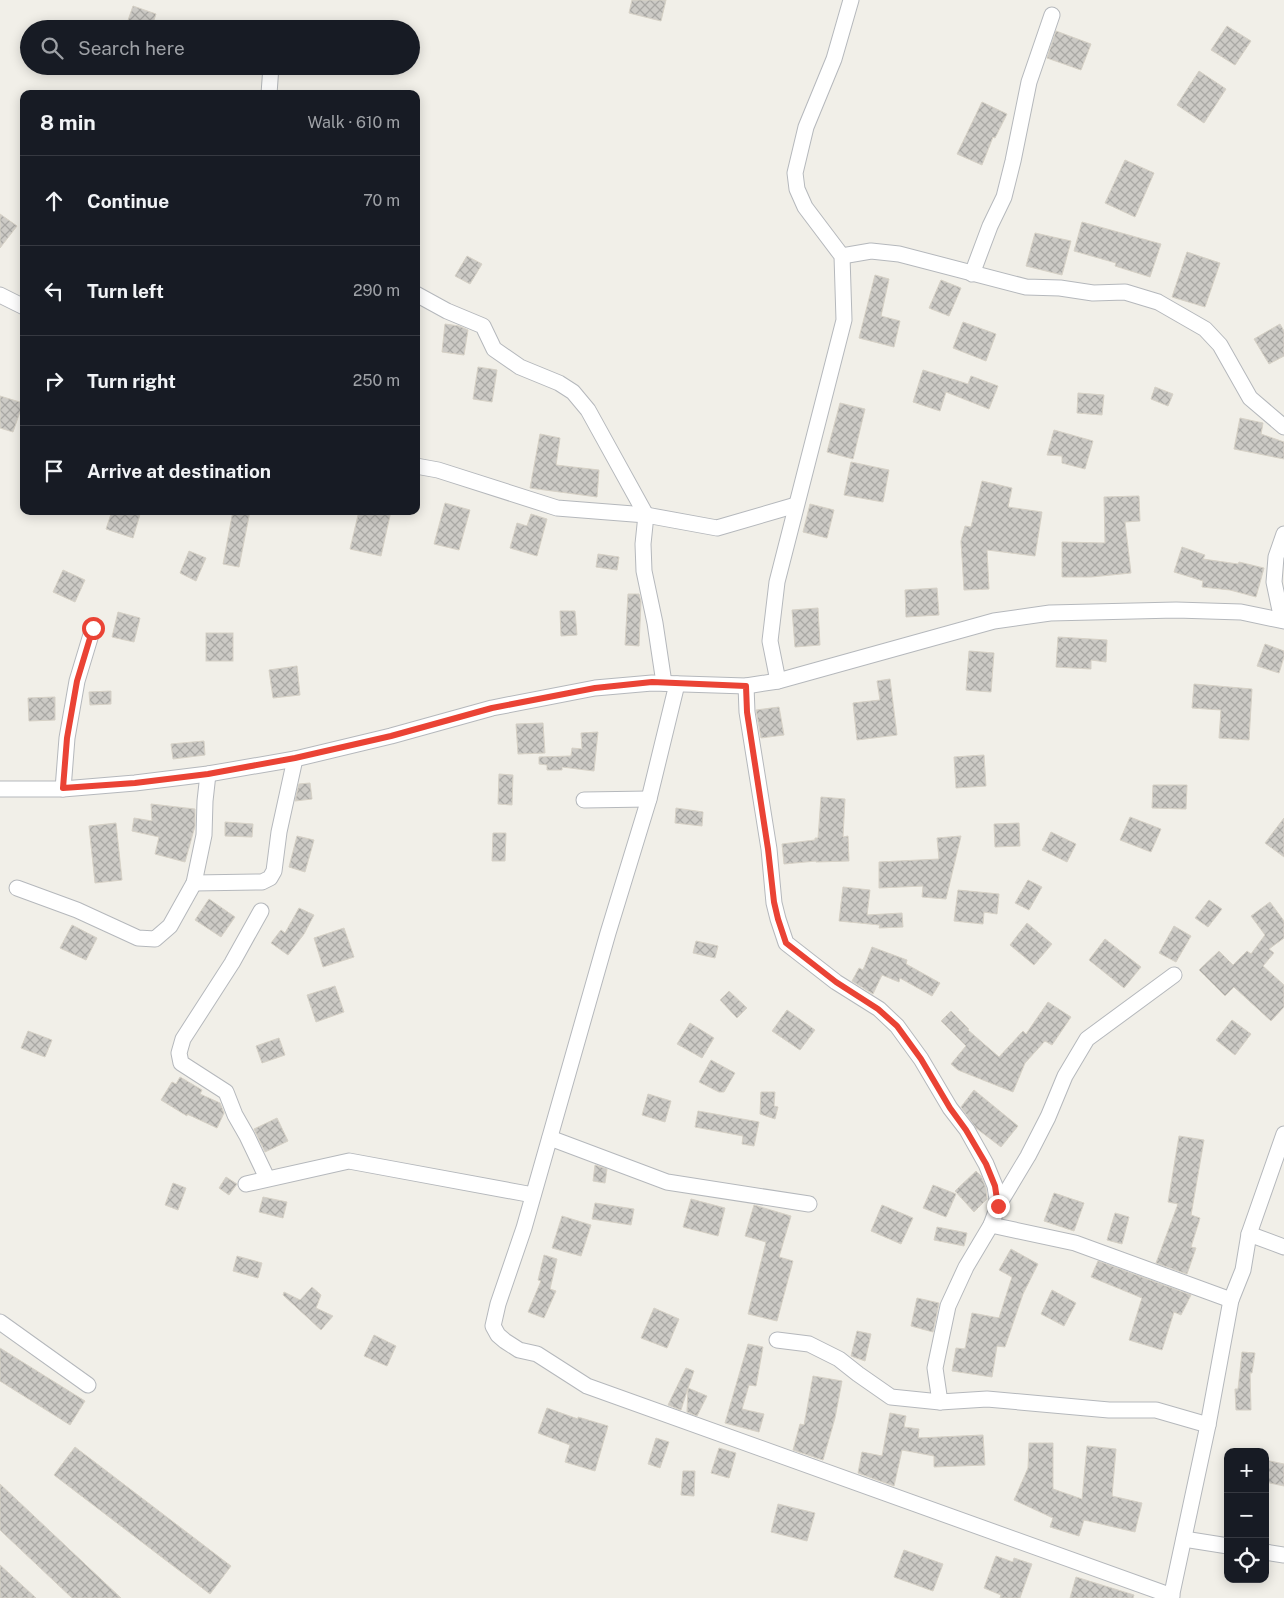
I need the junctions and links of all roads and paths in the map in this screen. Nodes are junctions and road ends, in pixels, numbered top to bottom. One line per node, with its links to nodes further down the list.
1 (851, 0): 5 (street)
2 (1052, 15): 6 (street)
3 (270, 75): 4 (street)
4 (269, 90)
5 (842, 256): 6 (street); 12 (street)
6 (972, 274): 10 (street)
7 (0, 295): 9 (street)
8 (420, 296): 13 (street)
9 (20, 305)
10 (1284, 427)
11 (420, 467): 13 (street)
12 (796, 505): 13 (street); 17 (street)
13 (646, 515): 18 (street)
14 (1284, 534): 15 (street)
15 (1283, 620): 17 (street)
16 (93, 628): 22 (street)
17 (778, 681): 19 (street)
18 (670, 684): 19 (street); 20 (street); 24 (street)
19 (746, 686): 36 (street)
20 (295, 758): 21 (street); 26 (street)
21 (208, 774): 22 (street); 26 (street)
22 (63, 788): 23 (street)
23 (0, 789)
24 (649, 799): 25 (street); 31 (street)
25 (584, 800)
26 (194, 883): 27 (street)
27 (16, 888)
28 (262, 911): 32 (street)
29 (1174, 975): 36 (street)
30 (1284, 1134): 38 (street)
31 (550, 1138): 34 (street); 35 (street)
32 (267, 1178): 33 (street); 34 (street)
33 (246, 1184)
34 (533, 1195): 50 (street)
35 (809, 1204)
36 (998, 1206): 37 (street)
37 (991, 1225): 40 (street); 44 (street)
38 (1249, 1234): 39 (street); 40 (street)
39 (1284, 1248)
40 (1231, 1300): 45 (street)
41 (0, 1322): 43 (street)
42 (777, 1340): 44 (street)
43 (88, 1384)
44 (940, 1402): 45 (street)
45 (1208, 1425): 46 (street)
46 (1184, 1539): 47 (street); 50 (street)
47 (1224, 1545)
48 (1269, 1553): 49 (street)
49 (1284, 1555)
50 (1172, 1597)

